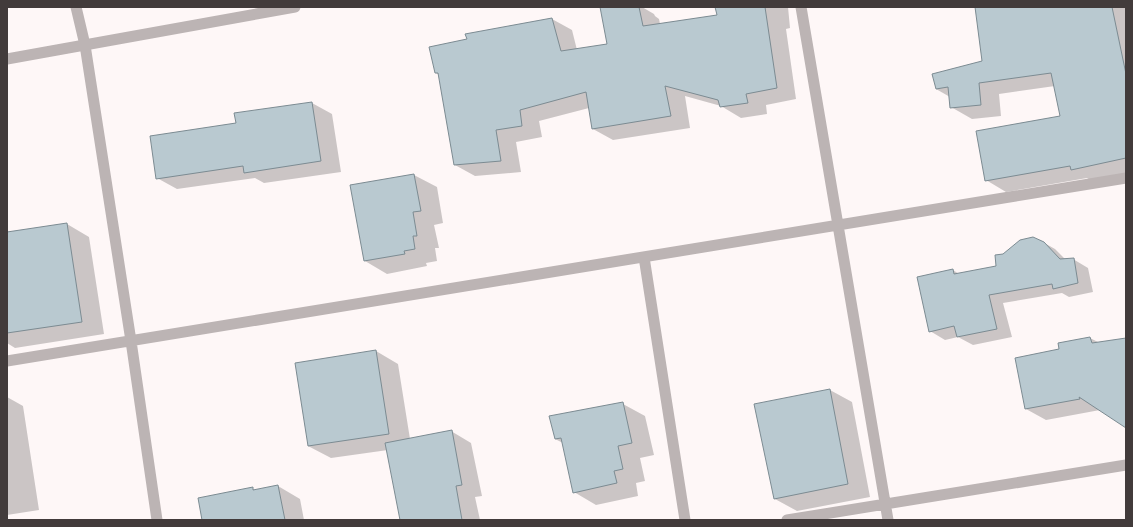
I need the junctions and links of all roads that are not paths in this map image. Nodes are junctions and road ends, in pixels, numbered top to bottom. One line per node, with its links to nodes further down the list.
1 (76, 7): 4 (street)
2 (295, 7): 4 (street)
3 (801, 7): 7 (street)
4 (85, 45): 5 (street); 9 (street)
5 (7, 59)
6 (1126, 178): 7 (street)
7 (838, 225): 8 (street); 12 (street)
8 (644, 257): 9 (street); 14 (street)
9 (131, 341): 10 (street); 13 (street)
10 (7, 361)
11 (1126, 465): 12 (street)
12 (885, 504): 15 (street); 16 (street)
13 (157, 520)
14 (685, 520)
15 (787, 520)
16 (888, 520)

